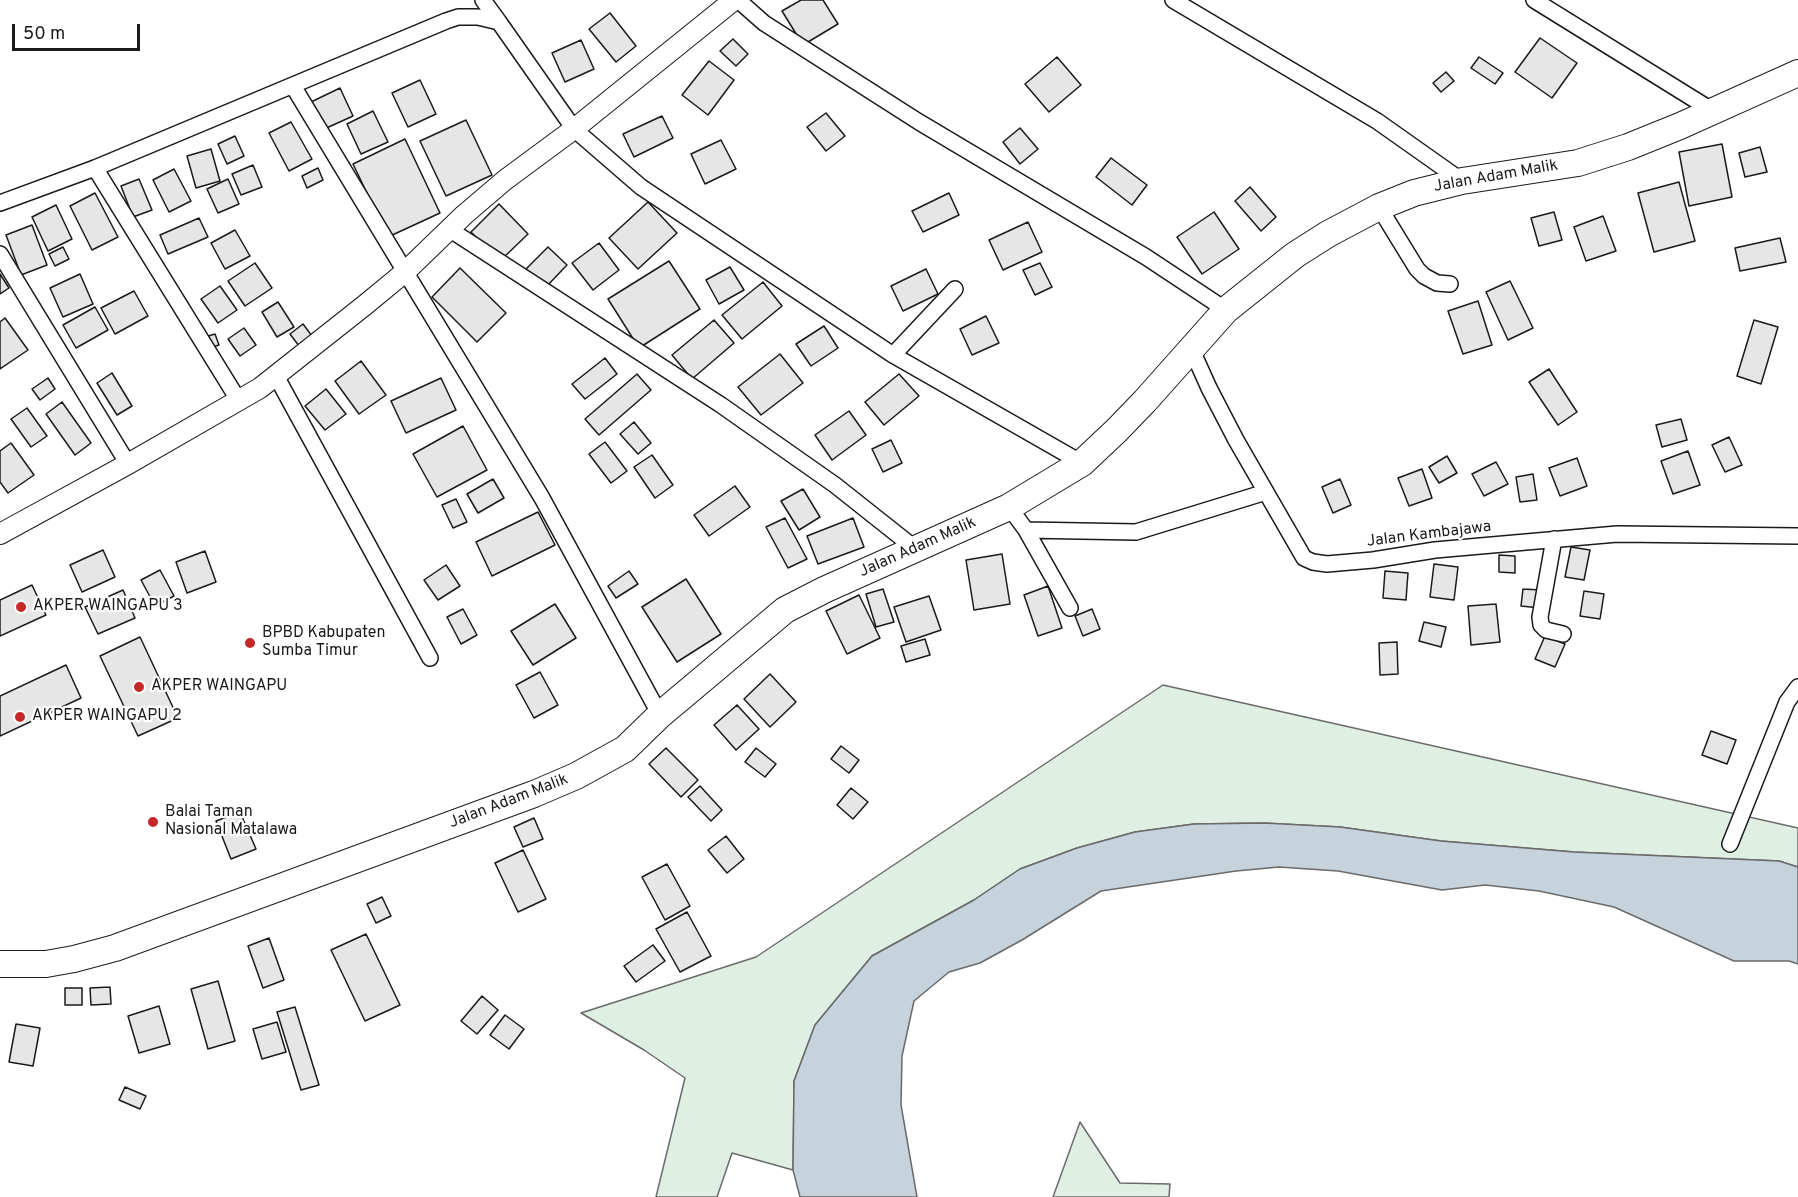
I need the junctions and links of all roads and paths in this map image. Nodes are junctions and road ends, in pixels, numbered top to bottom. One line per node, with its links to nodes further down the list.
1 (483, 0): 5 (street)
2 (736, 0): 9 (street); 19 (street)
3 (1173, 0): 11 (street)
4 (1534, 0): 8 (street)
5 (499, 21): 7 (street); 9 (street)
6 (1798, 73): 8 (highway, Jalan Adam Malik)
7 (293, 86): 10 (street); 16 (street)
8 (1713, 111): 11 (highway, Jalan Adam Malik)
9 (574, 129): 14 (street); 21 (street)
10 (95, 168): 12 (street); 23 (street)
11 (1462, 181): 13 (highway, Jalan Adam Malik)
12 (0, 203)
13 (1379, 207): 17 (street); 19 (highway, Jalan Adam Malik)
14 (449, 229): 16 (street); 32 (street)
15 (0, 254): 25 (street)
16 (405, 272): 22 (street); 37 (street)
17 (1450, 284)
18 (955, 289): 21 (street)
19 (1226, 310): 20 (highway, Jalan Adam Malik)
20 (1191, 348): 24 (highway, Jalan Adam Malik); 26 (street, Jalan Kambajawa)
21 (893, 355): 24 (street)
22 (275, 374): 23 (street); 35 (street)
23 (239, 401): 25 (street)
24 (1082, 463): 27 (highway, Jalan Adam Malik)
25 (128, 464): 29 (street)
26 (1266, 492): 28 (street); 31 (street, Jalan Kambajawa)
27 (1009, 507): 28 (street); 32 (highway, Jalan Adam Malik)
28 (1026, 530): 33 (street)
29 (0, 534)
30 (1798, 536): 31 (street, Jalan Kambajawa)
31 (1554, 539): 34 (street)
32 (918, 550): 37 (highway, Jalan Adam Malik)
33 (1070, 608)
34 (1563, 634)
35 (430, 658)
36 (1798, 687): 38 (street)
37 (660, 714): 39 (highway, Jalan Adam Malik)
38 (1730, 844)
39 (0, 964)

